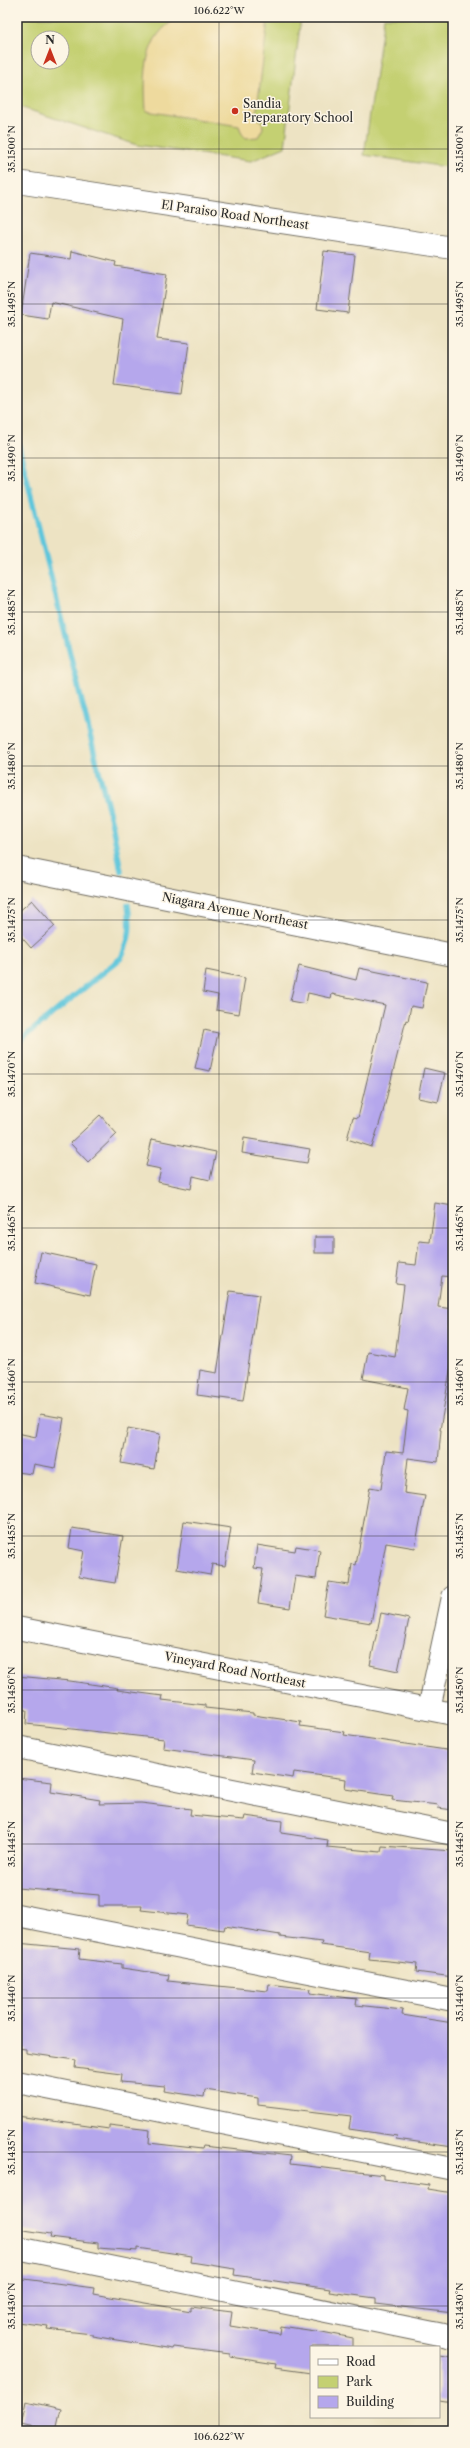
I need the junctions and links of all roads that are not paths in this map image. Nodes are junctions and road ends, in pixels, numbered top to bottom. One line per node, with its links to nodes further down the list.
1 (17, 182): 2 (street, El Paraiso Road Northeast)
2 (453, 248)
3 (17, 868): 4 (street, Niagara Avenue Northeast)
4 (453, 955)
5 (453, 1597): 7 (street)
6 (17, 1628): 7 (street, Vineyard Road Northeast)
7 (429, 1709): 8 (street, Vineyard Road Northeast)
8 (453, 1714)
9 (17, 1747): 10 (street)
10 (453, 1834)
11 (17, 1915): 12 (street)
12 (453, 2000)
13 (17, 2082): 14 (street)
14 (453, 2169)
15 (17, 2248): 16 (street)
16 (453, 2337)

